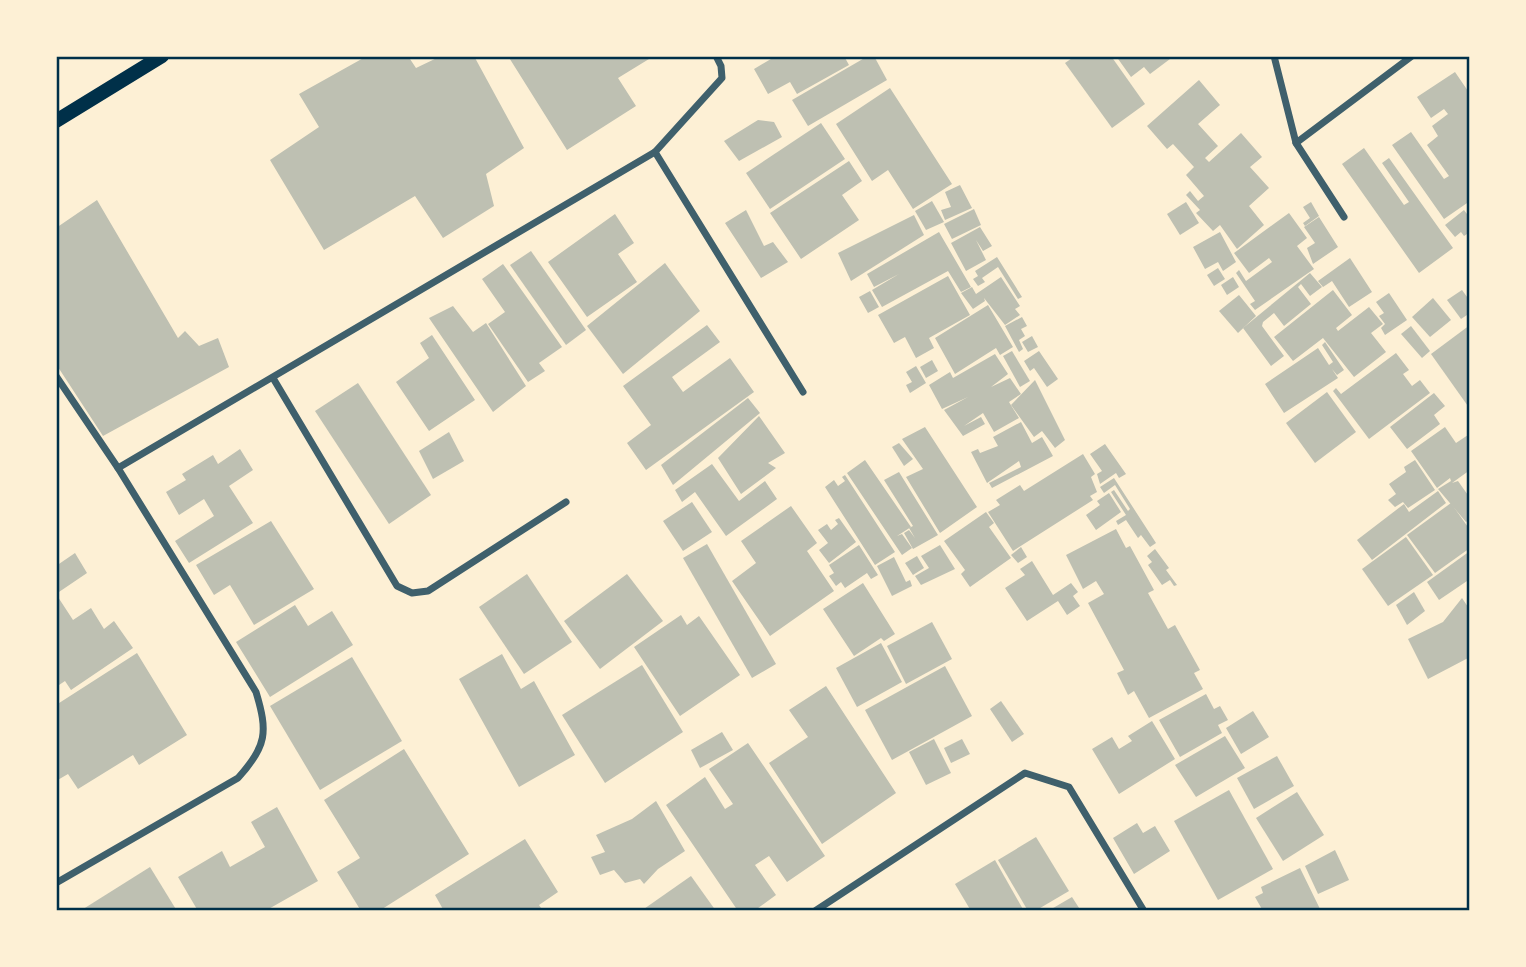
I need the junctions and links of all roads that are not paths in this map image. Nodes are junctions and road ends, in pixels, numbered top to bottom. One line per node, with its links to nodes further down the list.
1 (162, 56): 5 (main road)
2 (716, 56): 7 (street)
3 (1274, 56): 6 (street)
4 (1412, 56): 6 (street)
5 (56, 121)
6 (1296, 143): 8 (street)
7 (655, 152): 10 (street); 11 (street)
8 (1344, 217)
9 (56, 376): 12 (street)
10 (273, 378): 12 (street); 13 (street)
11 (803, 392)
12 (118, 468): 14 (street)
13 (566, 502)
14 (56, 883)
15 (815, 911): 16 (street)
16 (1144, 911)

